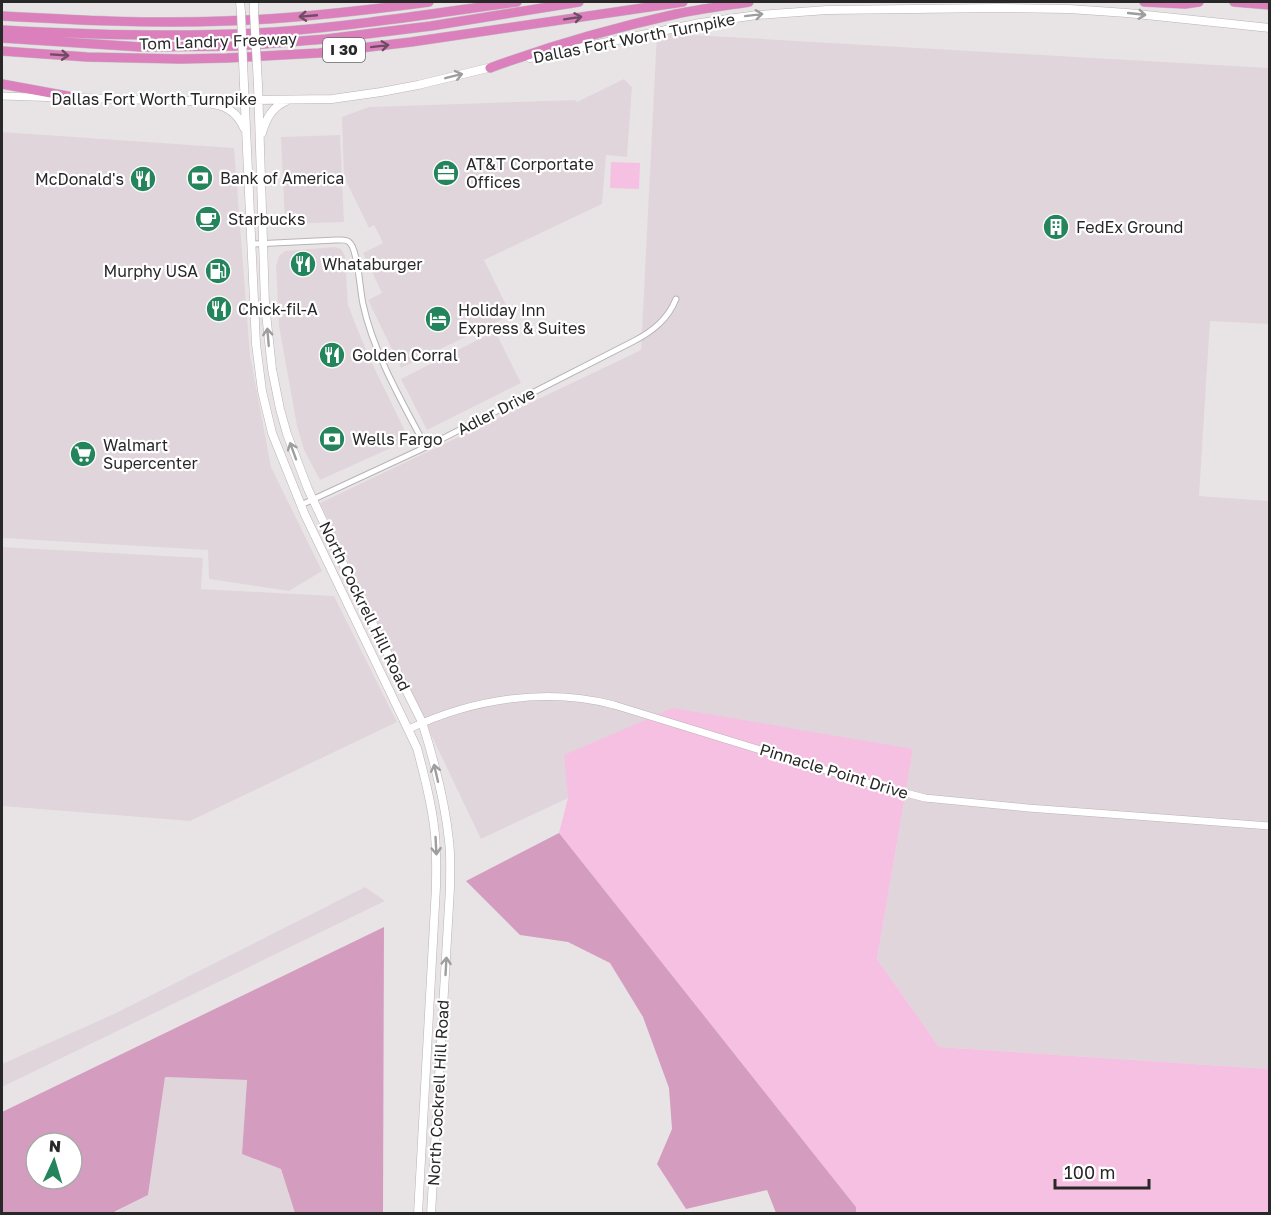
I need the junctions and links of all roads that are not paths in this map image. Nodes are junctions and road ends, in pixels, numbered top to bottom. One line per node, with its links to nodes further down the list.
1 (240, 2): 22 (main road, North Cockrell Hill Road, bridge)
2 (254, 2): 23 (main road, North Cockrell Hill Road, bridge)
3 (429, 2): 12 (highway, Tom Landry Freeway / I 30, one-way to 12)
4 (517, 2): 14 (highway)
5 (579, 2): 15 (highway)
6 (684, 2): 16 (highway, Tom Landry Freeway / I 30, one-way to 6)
7 (748, 2): 17 (highway)
8 (1144, 2): 9 (highway)
9 (1199, 2)
10 (1234, 2): 11 (highway)
11 (1269, 5)
12 (2, 16)
13 (1269, 28): 17 (main road, Dallas Fort Worth Turnpike, one-way to 13)
14 (2, 30)
15 (2, 39)
16 (2, 51)
17 (490, 68): 21 (main road, Dallas Fort Worth Turnpike, one-way to 17)
18 (2, 84): 20 (highway)
19 (2, 96): 20 (street, Dallas Fort Worth Turnpike)
20 (78, 98): 24 (main road, Dallas Fort Worth Turnpike)
21 (292, 99): 23 (main road, Dallas Fort Worth Turnpike); 25 (main road)
22 (245, 100): 23 (main road, Dallas Fort Worth Turnpike); 24 (main road, Dallas Fort Worth Turnpike); 26 (main road, North Cockrell Hill Road)
23 (259, 100): 25 (main road, North Cockrell Hill Road)
24 (197, 101): 26 (main road)
25 (260, 137): 27 (main road, North Cockrell Hill Road)
26 (247, 138): 28 (main road, North Cockrell Hill Road)
27 (264, 243): 28 (street); 30 (main road, North Cockrell Hill Road, one-way to 27); 32 (street)
28 (252, 244): 31 (main road, North Cockrell Hill Road)
29 (676, 299): 32 (street, Adler Drive)
30 (272, 369): 31 (main road); 33 (main road, North Cockrell Hill Road, one-way to 30)
31 (259, 371): 34 (main road, North Cockrell Hill Road)
32 (426, 447): 33 (street, Adler Drive)
33 (313, 500): 34 (street, Adler Drive); 35 (main road, North Cockrell Hill Road)
34 (301, 505): 36 (main road, North Cockrell Hill Road)
35 (422, 722): 36 (street, Pinnacle Point Drive); 37 (street, Pinnacle Point Drive); 39 (main road, North Cockrell Hill Road, one-way to 35)
36 (409, 729): 38 (main road, North Cockrell Hill Road, one-way to 38)
37 (1269, 826)
38 (418, 1214)
39 (431, 1214)

